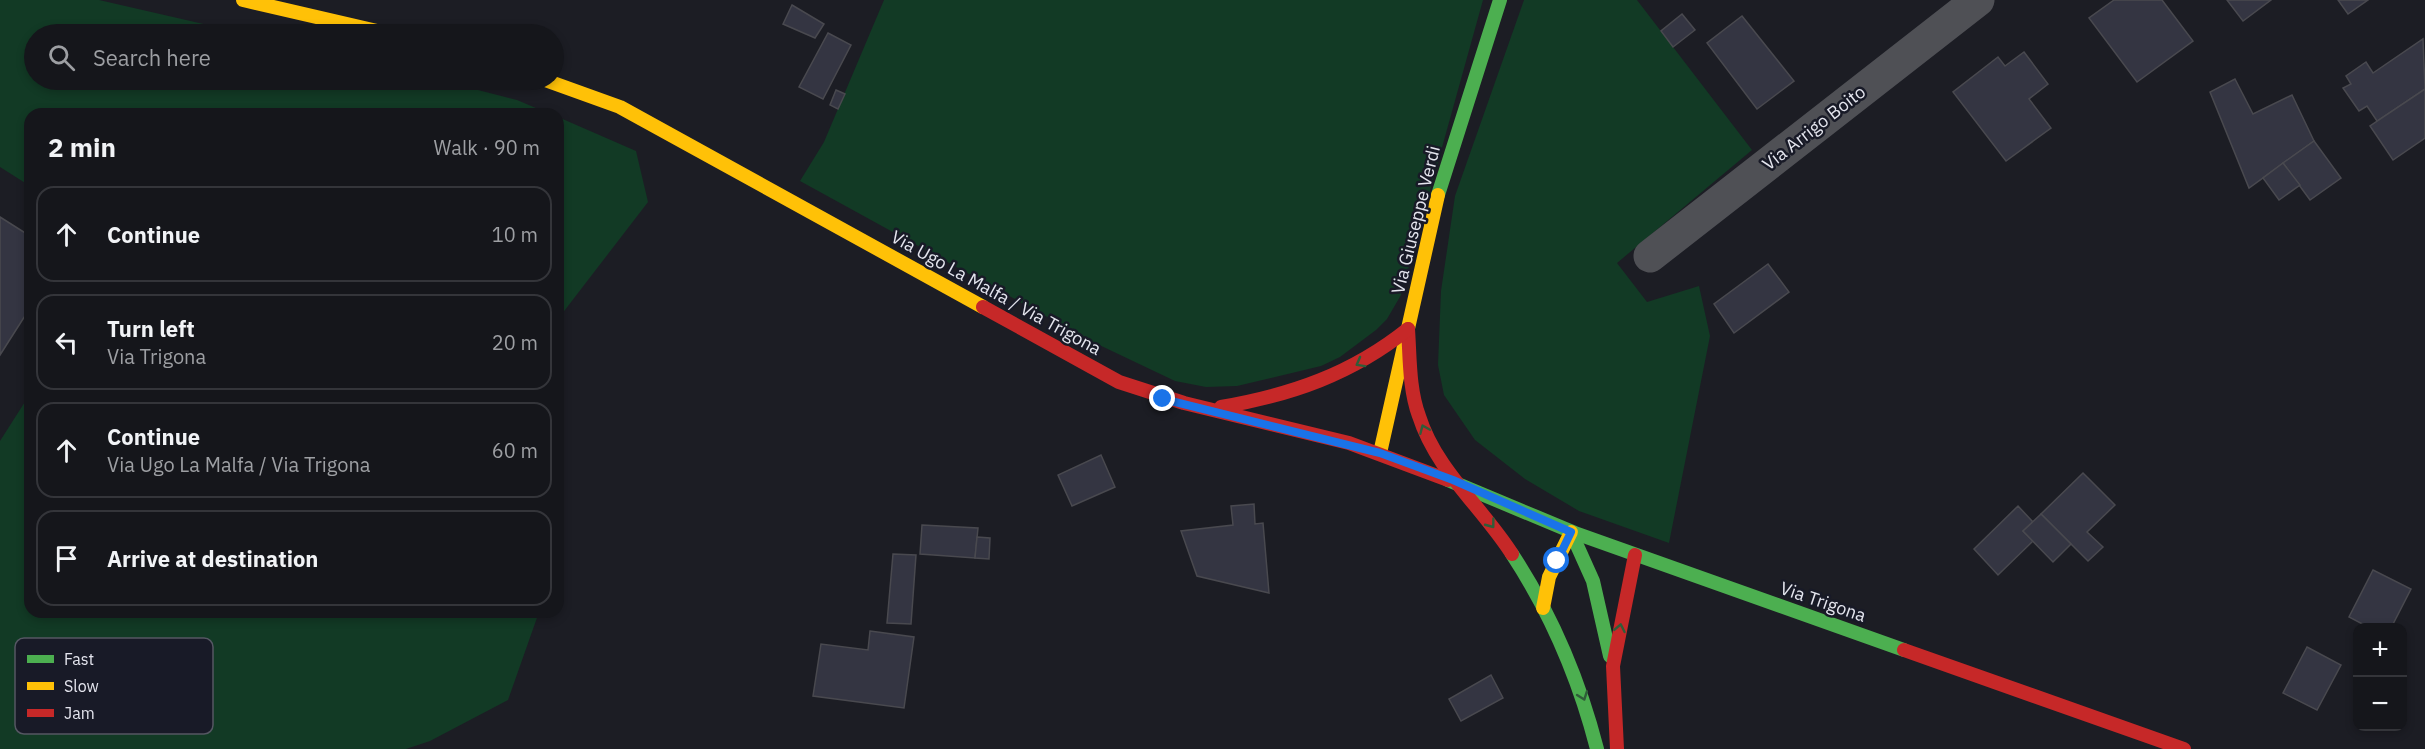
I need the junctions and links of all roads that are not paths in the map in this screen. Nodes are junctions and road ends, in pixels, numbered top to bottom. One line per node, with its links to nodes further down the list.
1 (243, 0): 4 (street)
2 (1500, 0): 7 (street, Via Giuseppe Verdi)
3 (1978, 0): 6 (street, Via Arrigo Boito)
4 (347, 24)
5 (564, 87): 8 (street, Via Ugo La Malfa / Via Trigona)
6 (1650, 256)
7 (1408, 329): 8 (street, one-way to 8); 9 (street, Via Giuseppe Verdi); 10 (street, one-way to 7)
8 (1202, 410): 9 (street, Via Ugo La Malfa / Via Trigona)
9 (1380, 453): 10 (street, Via Ugo La Malfa / Via Trigona)
10 (1453, 480): 11 (street, Via Trigona); 13 (street, one-way to 13)
11 (1571, 532): 12 (street, Via Trigona); 13 (street); 14 (street)
12 (1635, 555): 14 (street, one-way to 12); 17 (street, Via Trigona)
13 (1543, 608): 15 (street, one-way to 15)
14 (1613, 666): 16 (street)
15 (1597, 749)
16 (1617, 749)
17 (2184, 749)

